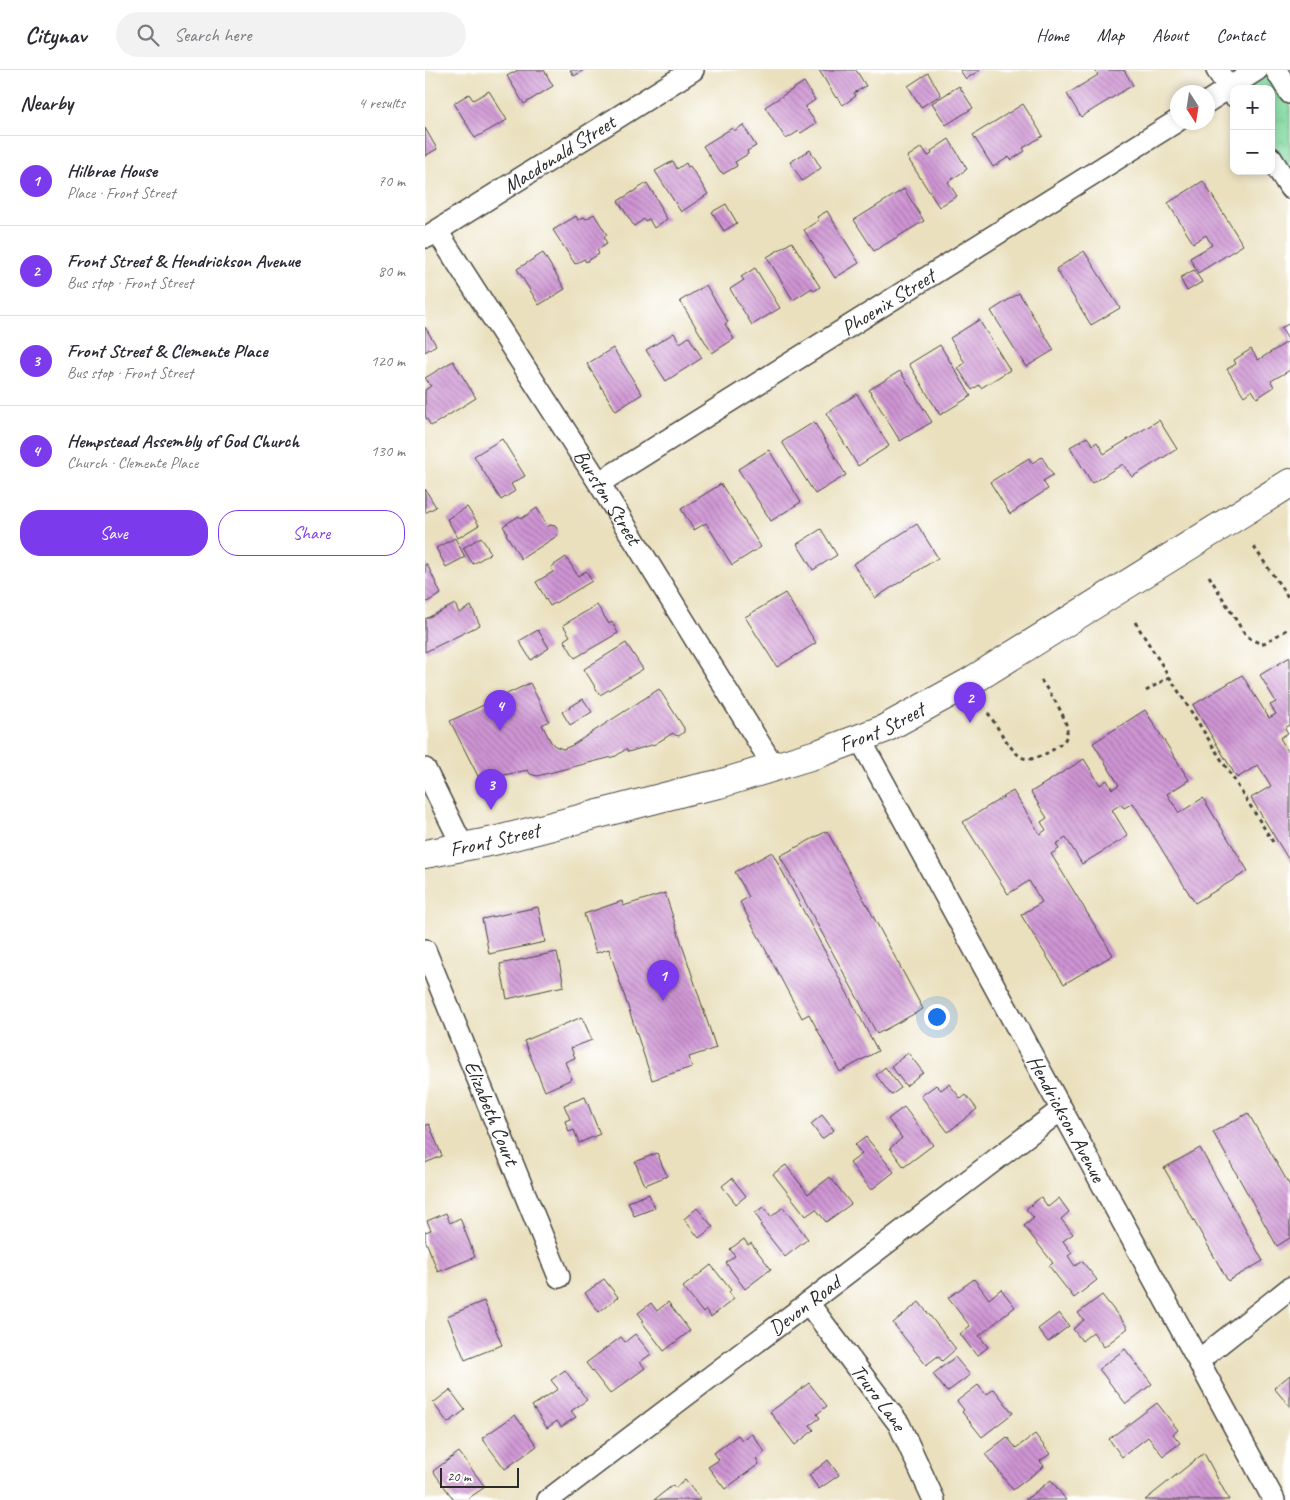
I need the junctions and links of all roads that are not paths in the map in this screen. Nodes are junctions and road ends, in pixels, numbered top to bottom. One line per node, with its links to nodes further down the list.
1 (693, 70): 13 (street, Macdonald Street)
2 (1217, 70): 6 (street)
3 (1257, 70): 5 (street)
4 (1276, 70): 8 (street)
5 (1240, 85)
6 (1230, 91)
7 (1230, 93): 9 (street)
8 (1290, 93)
9 (1215, 99)
10 (1170, 125): 14 (street, Phoenix Street)
11 (1275, 164): 12 (street)
12 (1290, 188)
13 (431, 235): 14 (street, Burston Street)
14 (599, 483): 17 (street, Burston Street)
15 (1290, 483): 16 (main road, Front Street)
16 (860, 739): 17 (main road, Front Street); 22 (street, Hendrickson Avenue)
17 (774, 767): 19 (main road, Front Street)
18 (425, 769): 19 (street)
19 (463, 847): 20 (main road, Front Street)
20 (425, 854)
21 (425, 950): 23 (street, Elizabeth Court)
22 (1061, 1109): 25 (street, Devon Road); 26 (street, Hendrickson Avenue)
23 (559, 1278)
24 (1290, 1288): 26 (street)
25 (808, 1304): 27 (street, Devon Road); 28 (street, Truro Lane)
26 (1199, 1360): 29 (street, Hendrickson Avenue)
27 (562, 1496)
28 (934, 1500)
29 (1275, 1500)

